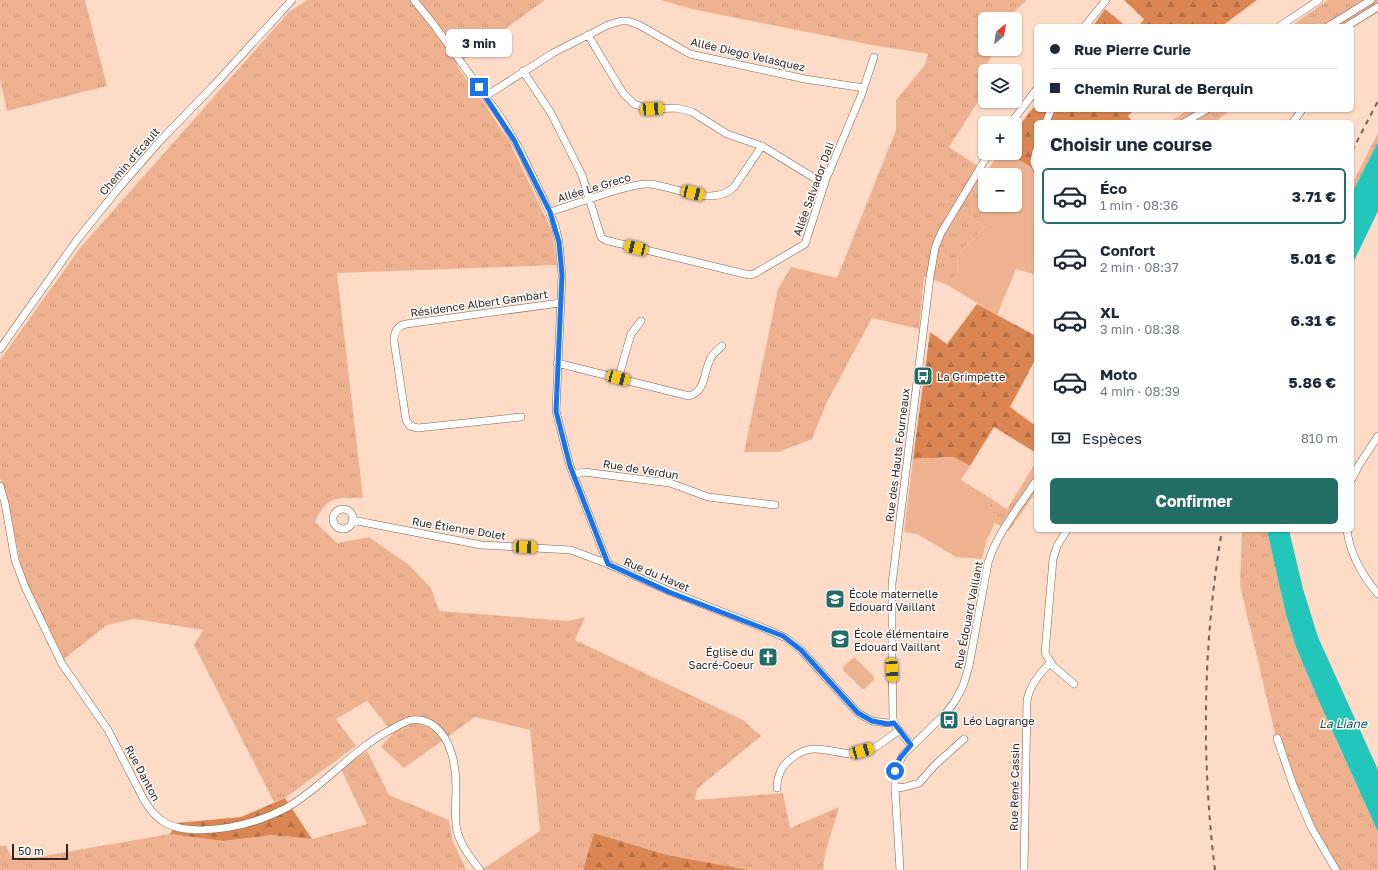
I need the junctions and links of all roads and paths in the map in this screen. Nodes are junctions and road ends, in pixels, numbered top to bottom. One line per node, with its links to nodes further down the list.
1 (292, 0): 30 (street, Chemin d'Ecault)
2 (414, 0): 16 (street, Rue du Havet)
3 (1106, 0): 7 (street)
4 (1319, 0): 8 (street)
5 (1371, 0): 9 (street)
6 (1378, 7): 10 (street)
7 (1087, 24)
8 (1283, 24)
9 (1331, 24)
10 (1350, 24)
11 (588, 35): 13 (street, Allée Diego Velasquez); 14 (street, Allée Diego Velasquez); 22 (street)
12 (874, 57): 14 (street, Allée Salvador Dali)
13 (523, 71): 16 (street, Allée Diego Velasquez); 25 (street, Allée Salvador Dali)
14 (864, 88): 24 (street, Allée Salvador Dali)
15 (1034, 93): 19 (street)
16 (486, 96): 26 (street, Rue du Havet)
17 (1199, 112): 20 (street)
18 (1202, 112): 20 (street)
19 (1016, 116)
20 (1194, 116): 21 (street)
21 (1188, 120)
22 (762, 146): 24 (street); 25 (street, Allée Le Greco)
23 (986, 160): 47 (street, Rue des Hauts Fourneaux)
24 (824, 184): 25 (street, Allée Salvador Dali)
25 (590, 199): 26 (street, Allée Le Greco)
26 (550, 212): 27 (street, Rue du Havet)
27 (560, 302): 31 (street, Rue du Havet); 33 (street, Résidence Albert Gambart)
28 (641, 321): 32 (street)
29 (722, 346): 32 (street)
30 (0, 349)
31 (557, 363): 32 (street); 35 (street, Rue du Havet)
32 (618, 378)
33 (521, 417)
34 (1378, 436): 36 (street)
35 (573, 475): 39 (street, Rue de Verdun); 43 (street, Rue du Havet)
36 (1354, 475)
37 (1034, 484): 51 (street, Rue Édouard Vaillant)
38 (0, 486): 54 (street, Rue Danton)
39 (775, 506)
40 (352, 520): 43 (street, Rue Étienne Dolet)
41 (1066, 532): 45 (street)
42 (1347, 532): 44 (street)
43 (608, 564): 47 (street, Rue du Havet)
44 (1378, 594)
45 (1050, 663): 46 (street); 56 (street, Rue René Cassin)
46 (1074, 684)
47 (894, 723): 48 (street)
48 (899, 730): 51 (street); 52 (street)
49 (1278, 738): 57 (street)
50 (964, 739): 53 (street)
51 (911, 745): 53 (street, Rue Édouard Vaillant)
52 (777, 788)
53 (895, 788): 55 (street, Rue Édouard Vaillant)
54 (480, 870)
55 (900, 870)
56 (1024, 870)
57 (1336, 870)

